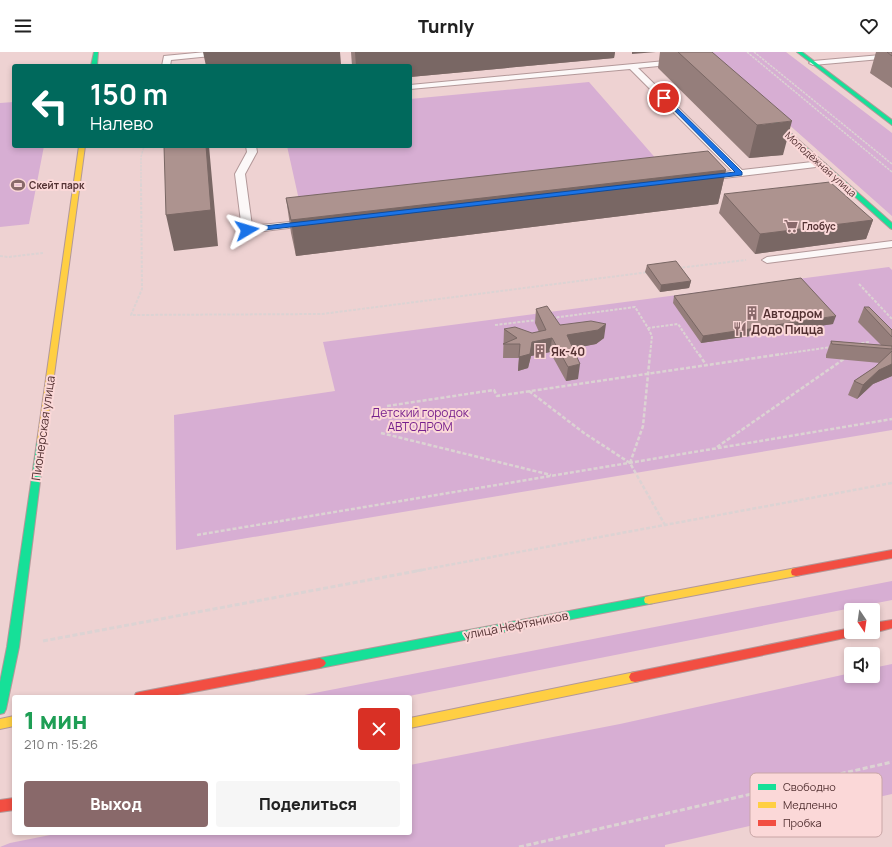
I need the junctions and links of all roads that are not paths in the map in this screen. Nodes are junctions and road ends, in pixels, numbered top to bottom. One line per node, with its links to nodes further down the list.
1 (96, 52): 7 (main road)
2 (231, 52): 8 (lane)
3 (799, 52): 6 (main road)
4 (892, 56): 6 (lane)
5 (688, 61): 9 (lane)
6 (813, 63): 12 (main road)
7 (94, 64)
8 (166, 64)
9 (632, 66): 10 (lane); 16 (lane)
10 (412, 87)
11 (757, 106): 15 (main road, Молодёжная улица)
12 (892, 123)
13 (82, 148): 27 (main road, Пионерская улица)
14 (251, 148): 18 (lane)
15 (821, 164): 16 (lane); 19 (main road, Молодёжная улица)
16 (739, 173): 17 (lane)
17 (700, 178)
18 (319, 222)
19 (892, 227)
20 (892, 244): 21 (lane)
21 (767, 260)
22 (892, 554): 26 (main road, улица Нефтяников)
23 (892, 624): 24 (main road)
24 (880, 627)
25 (844, 634): 29 (main road)
26 (151, 695)
27 (0, 709)
28 (12, 721): 30 (main road)
29 (412, 723)
30 (0, 724)
31 (12, 804): 32 (main road)
32 (0, 806)

